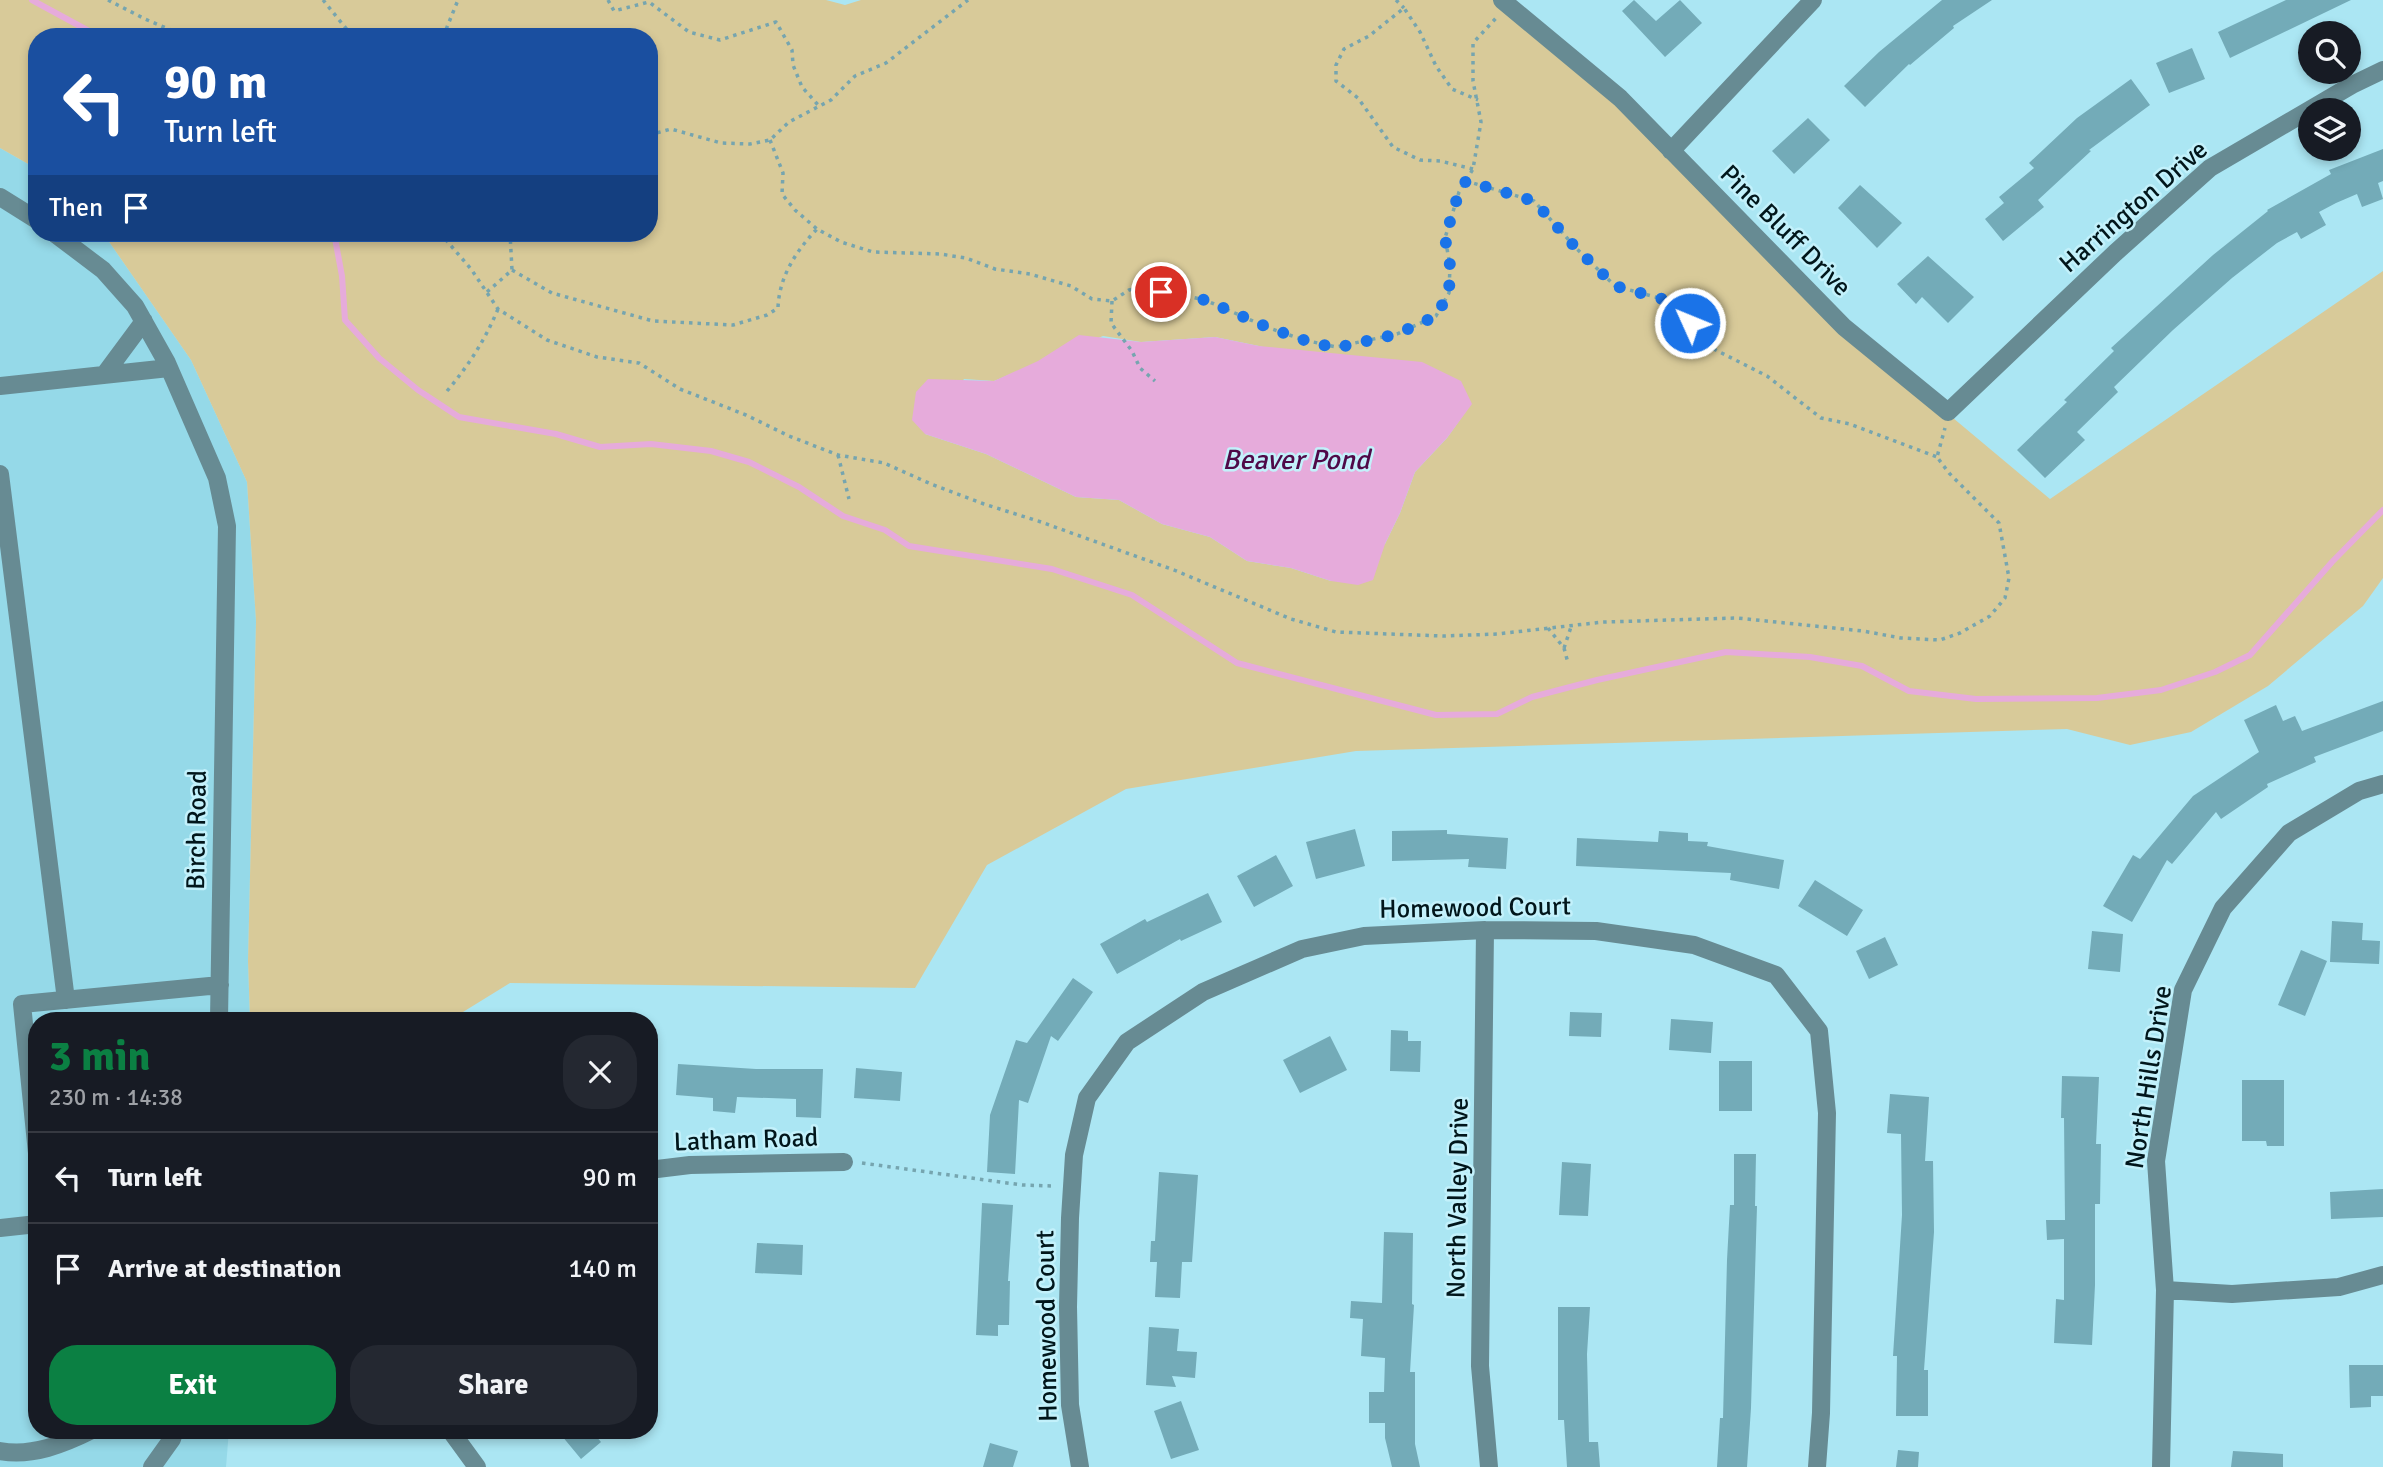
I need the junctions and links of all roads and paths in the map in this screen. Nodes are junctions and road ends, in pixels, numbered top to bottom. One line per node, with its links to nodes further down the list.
1 (108, 0): 10 (path)
2 (323, 0): 11 (path)
3 (458, 0): 12 (path)
4 (608, 0): 15 (path)
5 (968, 0): 15 (path)
6 (1396, 0): 9 (path)
7 (1813, 0): 18 (street)
8 (1505, 3): 14 (path); 18 (street, Pine Bluff Drive)
9 (1404, 8): 14 (path); 19 (path)
10 (166, 28)
11 (346, 28)
12 (447, 28)
13 (2383, 70): 37 (street, Harrington Drive)
14 (1478, 100): 19 (path)
15 (819, 106): 17 (path)
16 (658, 133): 17 (path)
17 (770, 140): 23 (path)
18 (1671, 150): 37 (street, Pine Bluff Drive)
19 (1474, 169): 20 (path)
20 (1466, 181): 29 (path); 39 (path)
21 (0, 197): 22 (street)
22 (28, 214)
23 (817, 229): 27 (path); 29 (path)
24 (66, 242): 31 (street, Birch Road)
25 (448, 242): 28 (path)
26 (511, 242): 27 (path)
27 (513, 270): 28 (path)
28 (487, 292): 30 (path)
29 (1112, 301): 34 (path)
30 (498, 309): 36 (path); 38 (path)
31 (144, 321): 32 (street, Birch Road); 33 (street)
32 (169, 368): 33 (street); 48 (street, Birch Road)
33 (104, 375): 35 (street)
34 (1155, 381)
35 (0, 386)
36 (447, 391)
37 (1948, 412): 39 (path)
38 (838, 455): 41 (path); 43 (path)
39 (1937, 457): 42 (path)
40 (0, 474): 49 (street)
41 (849, 499)
42 (1571, 627): 43 (path); 44 (path)
43 (1548, 628): 44 (path)
44 (1564, 648): 45 (path)
45 (1568, 663)
46 (2383, 784): 59 (street, North Hills Drive)
47 (1485, 930): 55 (street, Homewood Court); 67 (street, North Valley Drive); 68 (street, Homewood Court)
48 (220, 985): 49 (street); 50 (street, Birch Road)
49 (66, 1000): 51 (street)
50 (219, 1012)
51 (28, 1064)
52 (844, 1162): 54 (street, Latham Road)
53 (868, 1163): 55 (path)
54 (658, 1169)
55 (1072, 1186): 66 (street, Homewood Court)
56 (28, 1225): 57 (street)
57 (0, 1228)
58 (2383, 1275): 59 (street)
59 (2165, 1290): 69 (street, North Hills Drive)
60 (75, 1439): 63 (street)
61 (172, 1439): 64 (street)
62 (457, 1439): 65 (street)
63 (0, 1451)
64 (152, 1467)
65 (477, 1467)
66 (1080, 1467)
67 (1489, 1467)
68 (1816, 1467)
69 (2161, 1467)

